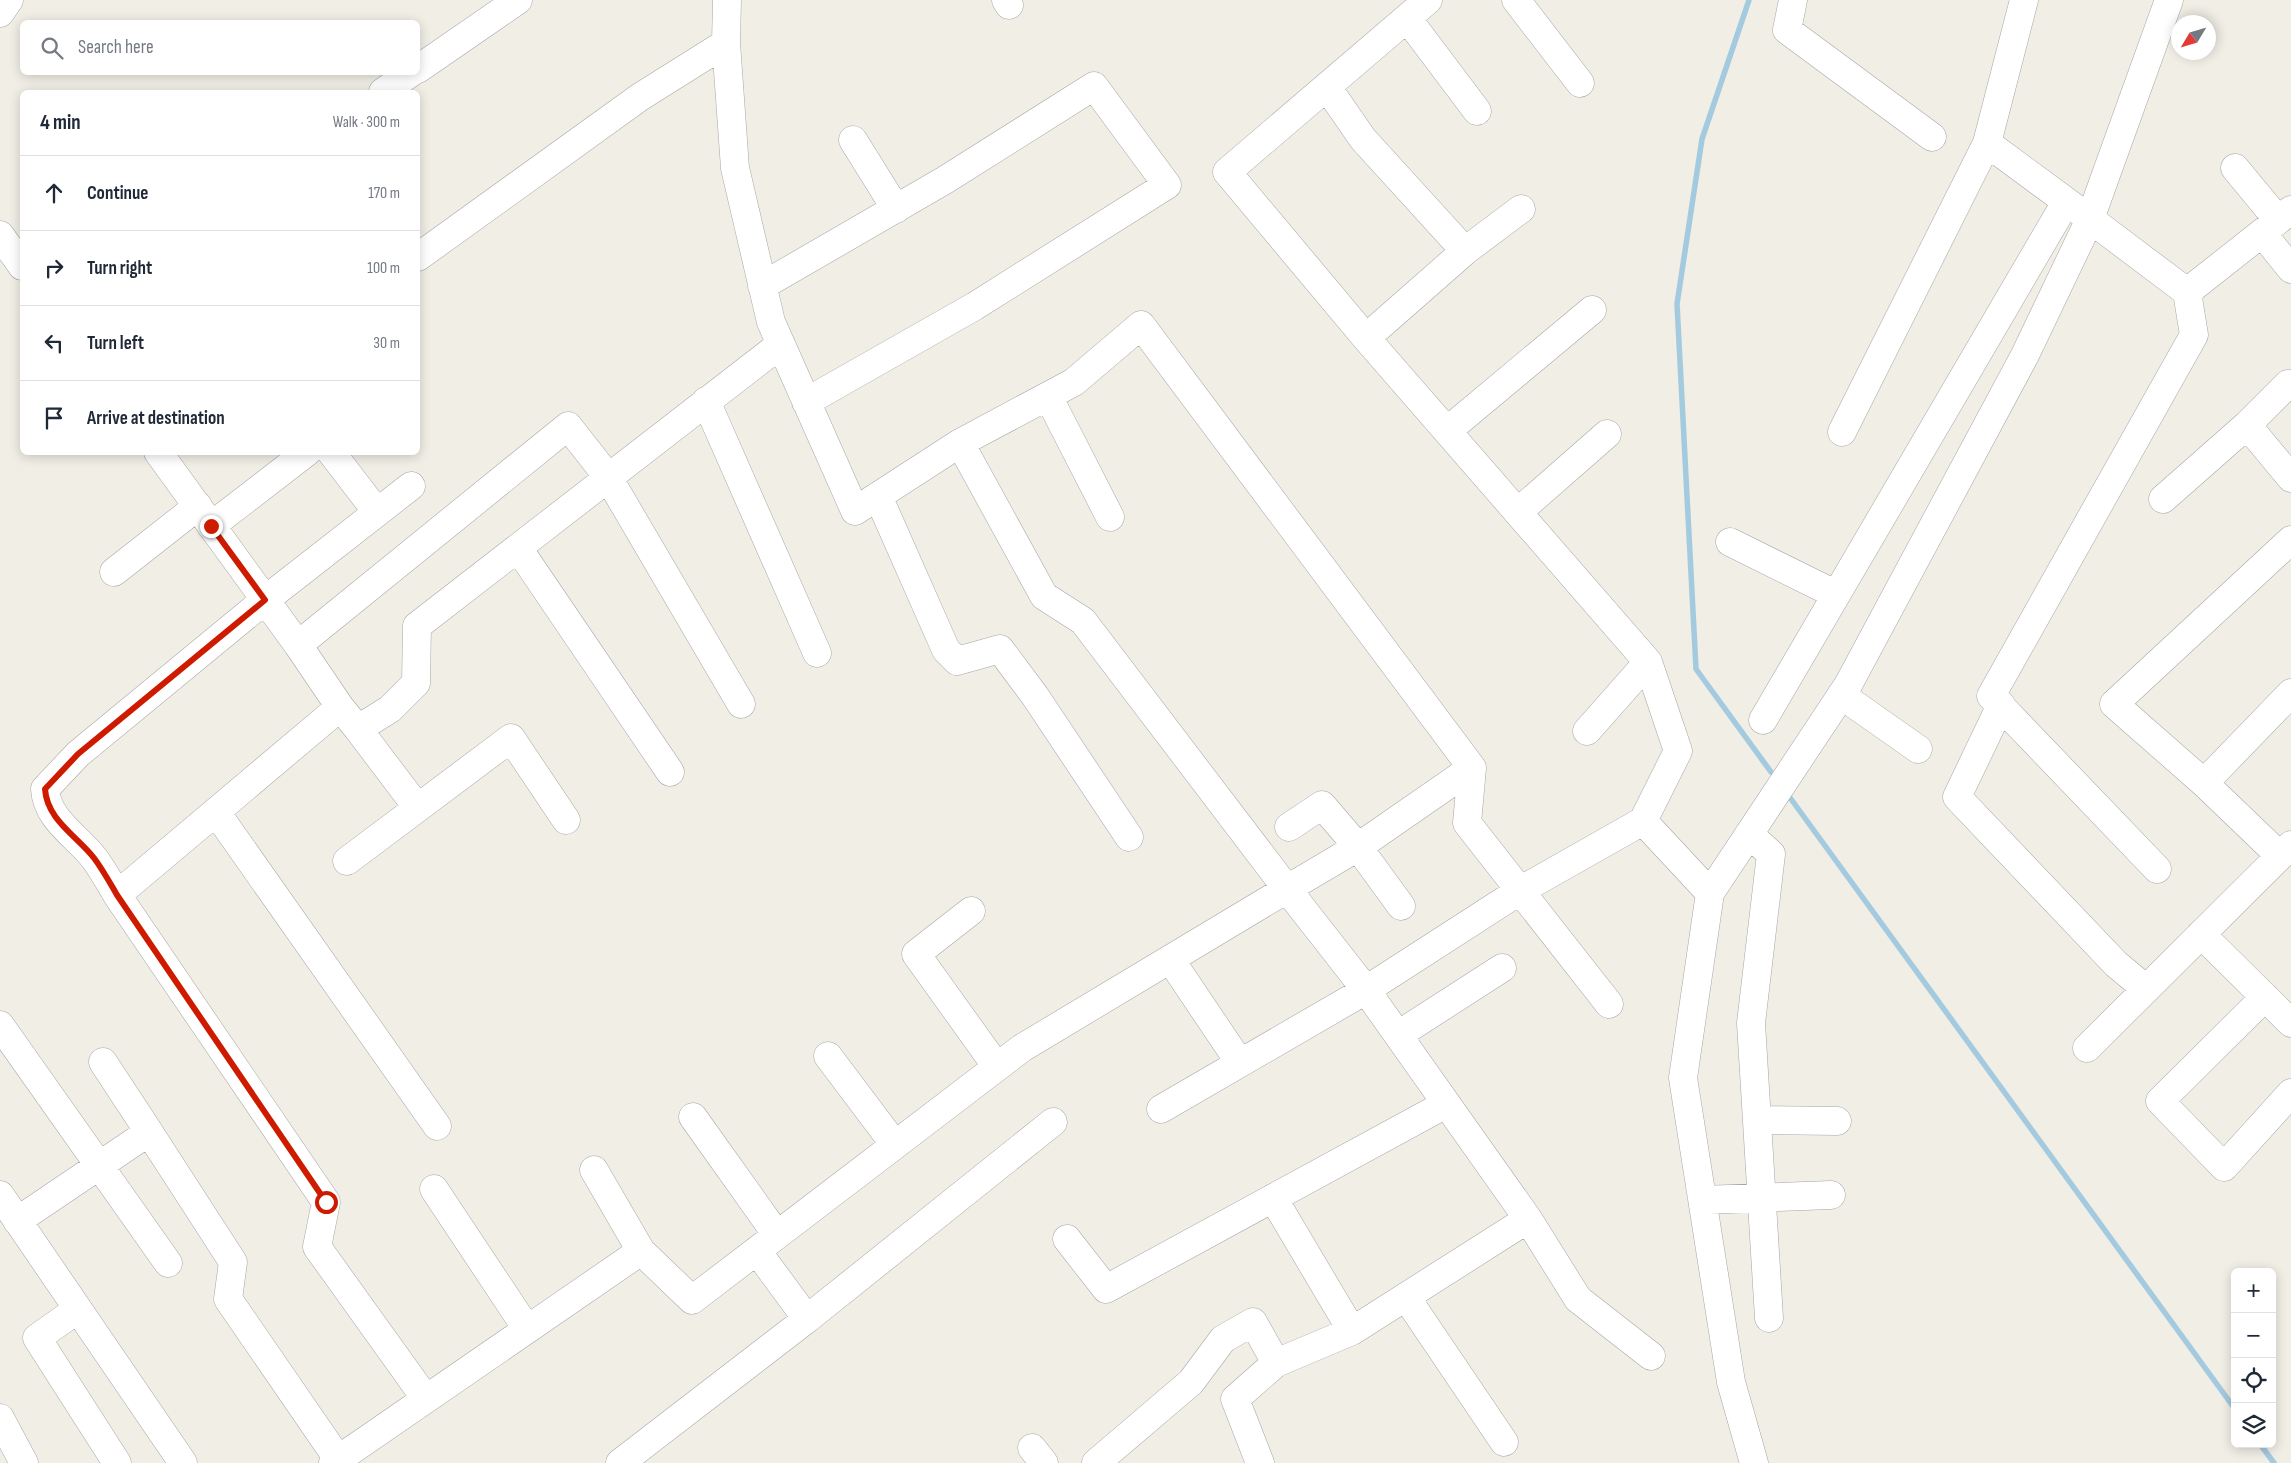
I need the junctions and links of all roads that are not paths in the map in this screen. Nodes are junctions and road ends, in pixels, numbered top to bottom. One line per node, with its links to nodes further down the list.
1 (9, 0): 10 (street)
2 (518, 0): 14 (street)
3 (727, 0): 13 (street)
4 (1428, 0): 11 (street)
5 (1516, 0): 16 (street)
6 (1793, 0): 20 (street)
7 (2024, 0): 22 (street)
8 (2160, 0): 12 (street)
9 (2169, 0): 12 (street)
10 (0, 13)
11 (1407, 18): 17 (street); 19 (street)
12 (2159, 27): 27 (street)
13 (726, 43): 31 (street); 34 (street)
14 (420, 68)
15 (408, 75): 18 (street)
16 (1580, 83)
17 (1326, 87): 30 (street); 37 (street)
18 (386, 90)
19 (1477, 111)
20 (1932, 137)
21 (853, 140): 25 (street)
22 (1987, 143): 24 (street); 45 (street)
23 (2235, 168): 28 (street)
24 (2066, 202): 27 (street); 64 (street)
25 (896, 209): 34 (street); 42 (street)
26 (1522, 209): 30 (street)
27 (2090, 219): 35 (street); 70 (street)
28 (2277, 221): 33 (street); 35 (street)
29 (0, 235): 32 (street)
30 (1465, 251): 37 (street)
31 (420, 257)
32 (20, 263)
33 (2291, 269)
34 (762, 286): 38 (street)
35 (2187, 292): 72 (street)
36 (1592, 310): 44 (street)
37 (1366, 338): 44 (street)
38 (781, 344): 41 (street); 42 (street)
39 (2288, 384): 43 (street)
40 (1048, 396): 47 (street); 59 (street); 78 (street)
41 (706, 401): 51 (street); 67 (street)
42 (806, 402): 54 (street)
43 (2247, 425): 52 (street); 55 (street)
44 (1447, 431): 57 (street)
45 (1842, 432)
46 (1607, 434): 57 (street)
47 (960, 443): 54 (street); 92 (street)
48 (160, 455): 58 (street)
49 (302, 455): 58 (street)
50 (332, 455): 56 (street)
51 (608, 477): 62 (street); 66 (street); 71 (street)
52 (2291, 478)
53 (411, 486): 56 (street)
54 (878, 496): 87 (street)
55 (2163, 499)
56 (377, 512): 65 (street)
57 (1518, 512): 68 (street)
58 (204, 516): 63 (street); 65 (street)
59 (1110, 517)
60 (2291, 540): 80 (street)
61 (1730, 542): 64 (street)
62 (518, 548): 75 (street); 79 (street)
63 (114, 572)
64 (1835, 594): 74 (street)
65 (265, 600): 66 (street); 95 (street)
66 (298, 645): 73 (street)
67 (817, 653)
68 (1648, 662): 76 (street); 84 (street)
69 (2291, 693): 80 (street)
70 (1841, 695): 77 (street); 86 (street)
71 (741, 704)
72 (2001, 706): 91 (street); 102 (street)
73 (340, 707): 75 (street); 82 (street)
74 (1763, 720)
75 (358, 729): 81 (street)
76 (1587, 731)
77 (1918, 749)
78 (1472, 768): 88 (street); 93 (street)
79 (670, 772)
80 (2204, 783): 89 (street)
81 (417, 807): 83 (street); 90 (street)
82 (216, 812): 95 (street); 120 (street)
83 (566, 820)
84 (1643, 821): 93 (street); 94 (street)
85 (1290, 827): 88 (street)
86 (1749, 834): 94 (street); 117 (street)
87 (1129, 836)
88 (1358, 847): 92 (street); 96 (street)
89 (2284, 859): 98 (street)
90 (347, 861)
91 (2157, 869)
92 (1287, 889): 99 (street); 101 (street)
93 (1521, 890): 101 (street); 104 (street)
94 (1710, 893): 130 (street)
95 (117, 895): 145 (street)
96 (1401, 906)
97 (971, 911): 112 (street)
98 (2201, 934): 102 (street); 103 (street)
99 (1170, 959): 111 (street); 112 (street)
100 (1502, 968): 107 (street)
101 (1366, 990): 107 (street); 111 (street)
102 (2146, 990): 108 (street)
103 (2265, 997): 105 (street); 113 (street)
104 (1609, 1004)
105 (2291, 1023)
106 (0, 1025): 123 (street)
107 (1398, 1036): 114 (street)
108 (2087, 1048)
109 (828, 1056): 122 (street)
110 (104, 1062): 121 (street)
111 (1240, 1063): 115 (street)
112 (997, 1067): 122 (street)
113 (2291, 1093)
114 (1446, 1104): 129 (street); 131 (street)
115 (1161, 1109)
116 (693, 1117): 134 (street)
117 (1757, 1120): 118 (street); 128 (street)
118 (1838, 1121)
119 (1053, 1122): 140 (street)
120 (437, 1126)
121 (149, 1132): 123 (street); 148 (street)
122 (896, 1145): 134 (street)
123 (98, 1166): 132 (street); 136 (street)
124 (594, 1170): 135 (street)
125 (434, 1189): 141 (street)
126 (0, 1195): 132 (street)
127 (1831, 1195): 128 (street)
128 (1762, 1197): 130 (street); 139 (street)
129 (1273, 1198): 133 (street); 142 (street)
130 (1702, 1200): 155 (street)
131 (1528, 1219): 137 (street); 143 (street)
132 (17, 1220): 138 (street)
133 (1067, 1239)
134 (767, 1243): 135 (street); 140 (street)
135 (640, 1251): 141 (street)
136 (168, 1263)
137 (1406, 1297): 142 (street); 147 (street)
138 (78, 1309): 150 (street); 151 (street)
139 (1769, 1318)
140 (808, 1319): 152 (street)
141 (527, 1329): 145 (street)
142 (1352, 1331): 144 (street)
143 (1651, 1356)
144 (1276, 1363): 153 (street); 154 (street)
145 (426, 1399): 148 (street)
146 (0, 1418): 149 (street)
147 (1504, 1442)
148 (335, 1461)
149 (24, 1463)
150 (117, 1463)
151 (183, 1463)
152 (620, 1463)
153 (1096, 1463)
154 (1260, 1463)
155 (1754, 1463)

